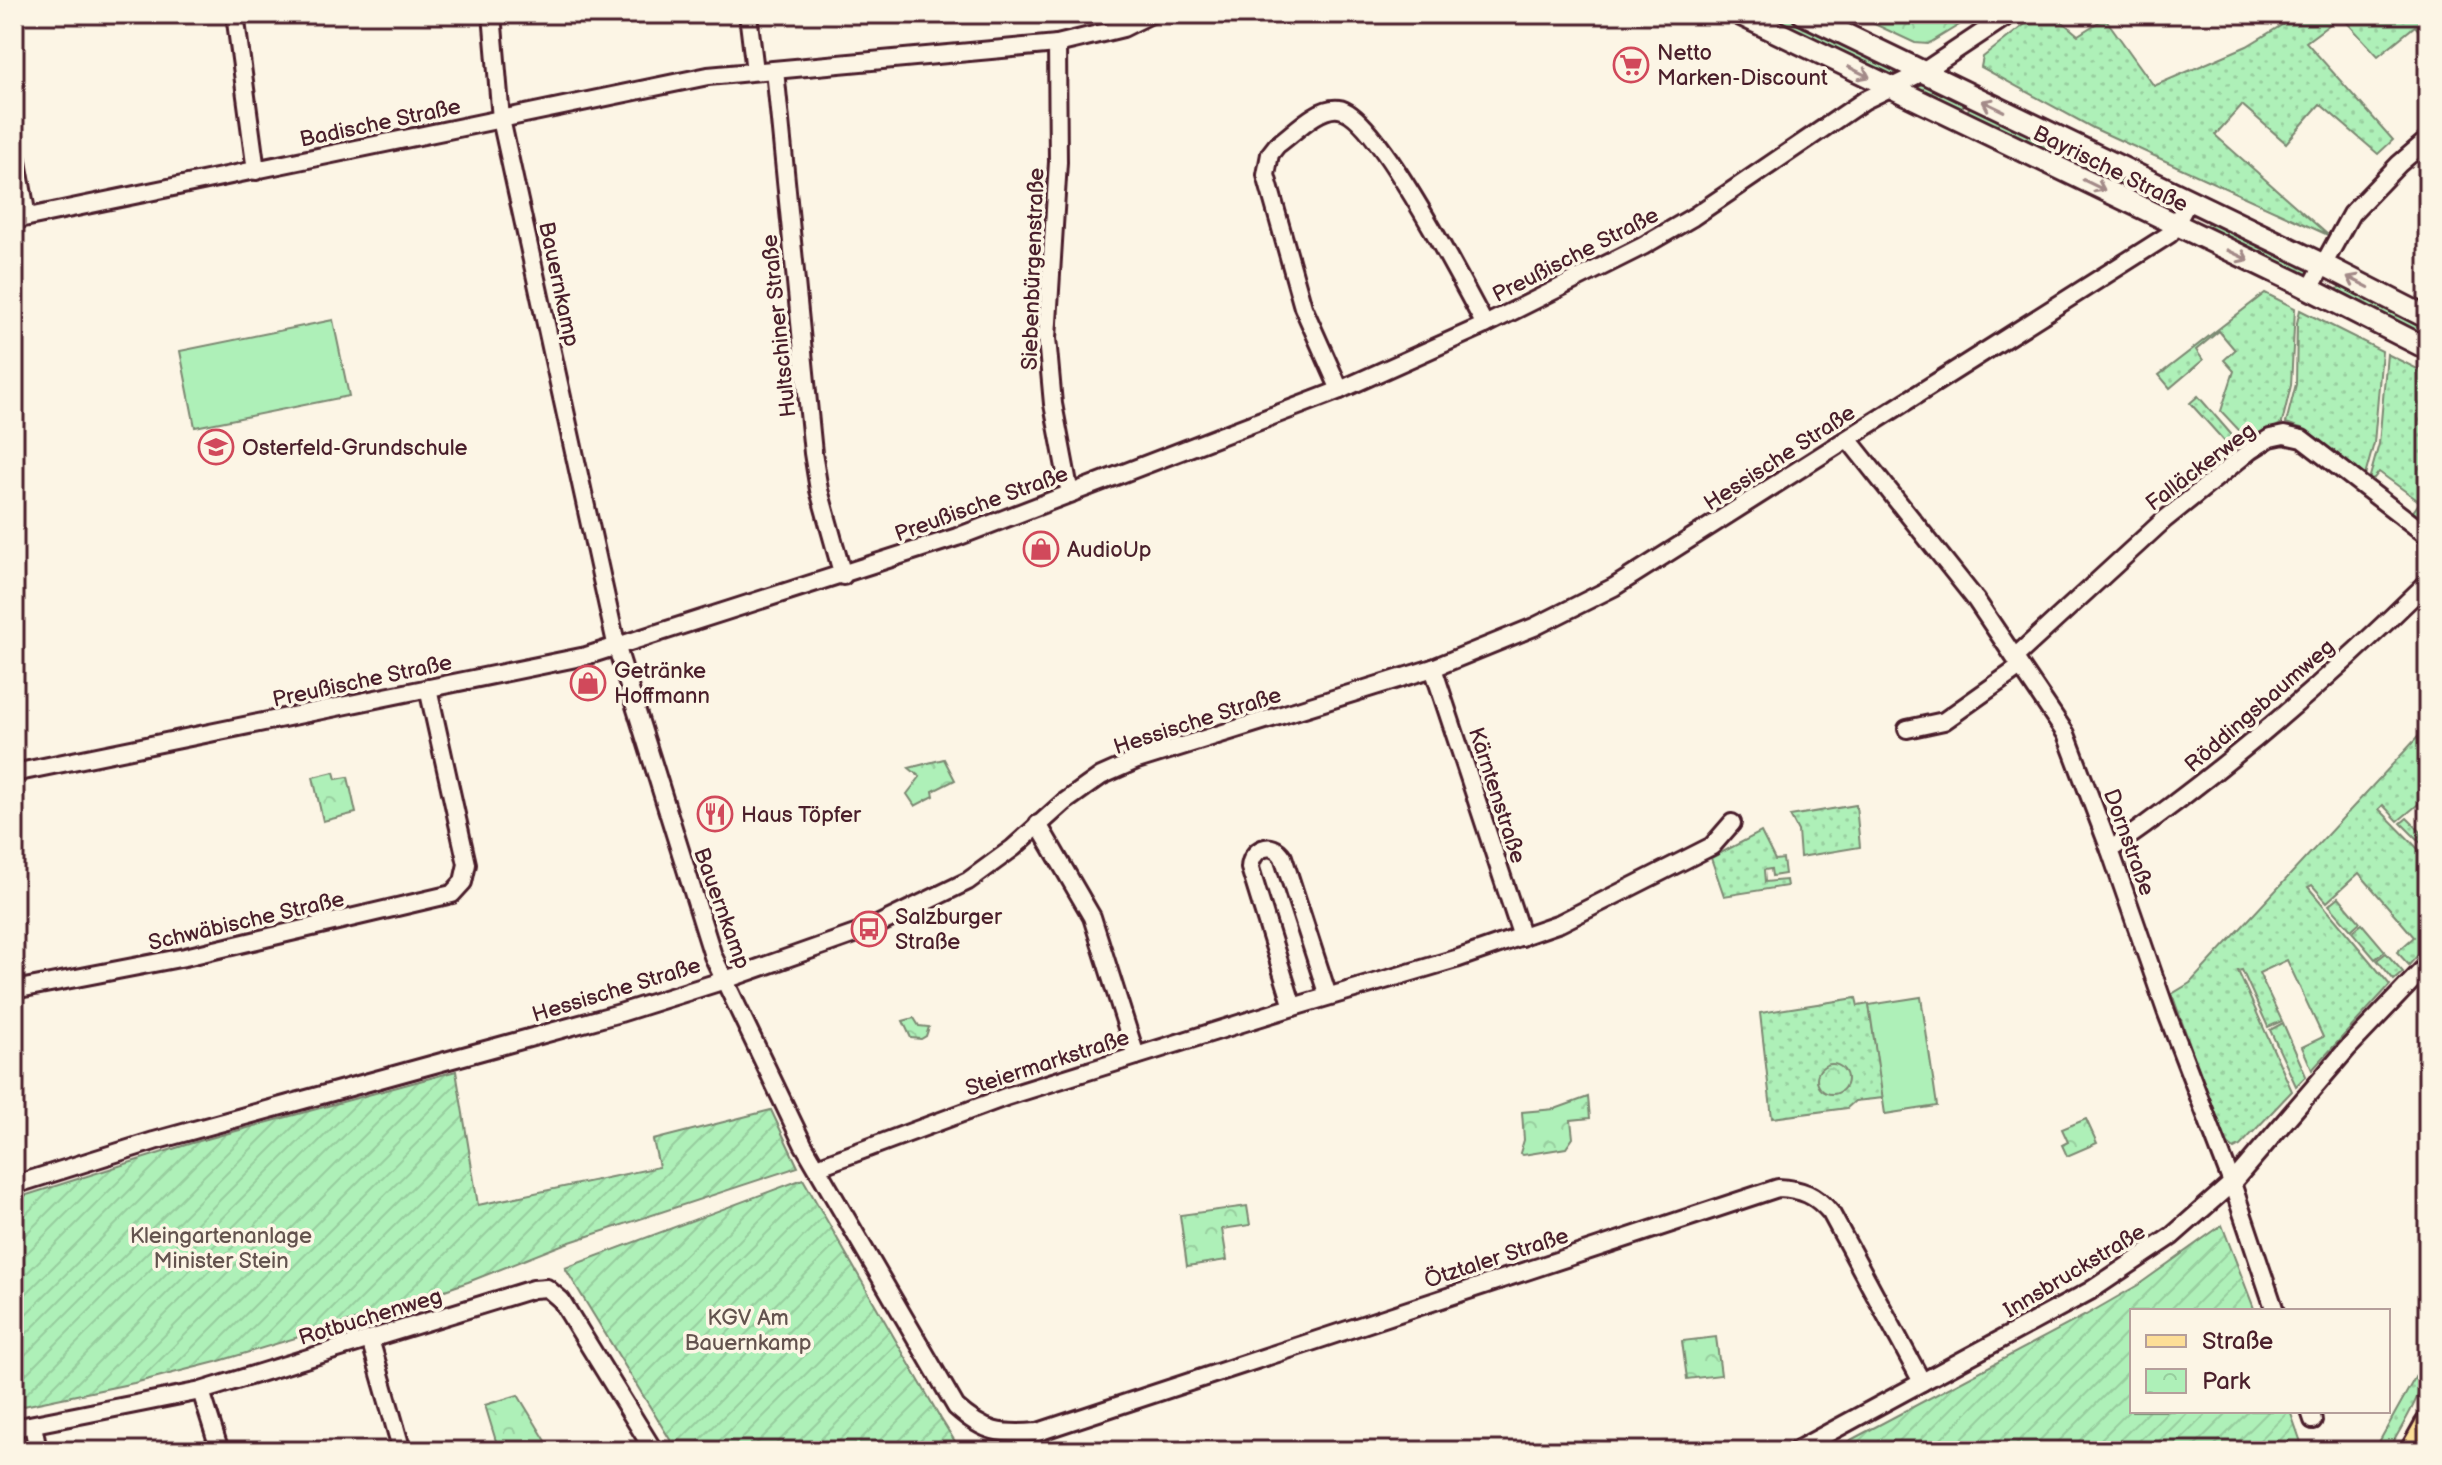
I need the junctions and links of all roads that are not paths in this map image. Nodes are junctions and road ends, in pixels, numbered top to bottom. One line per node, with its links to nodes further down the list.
1 (235, 14): 16 (street)
2 (492, 14): 13 (street, Bauernkamp)
3 (748, 14): 10 (street)
4 (1151, 14): 8 (street, Badische Straße)
5 (1739, 14): 12 (street, Bayrische Straße, one-way to 12)
6 (1803, 14): 11 (street, Bayrische Straße)
7 (2010, 14): 11 (street)
8 (1057, 44): 9 (street, Badische Straße); 27 (street, Siebenbürgenstraße)
9 (775, 70): 10 (street, Badische Straße); 29 (street, Hultschiner Straße)
10 (755, 71): 13 (street, Badische Straße)
11 (1923, 72): 12 (street); 17 (street, Bayrische Straße, one-way to 11)
12 (1892, 88): 19 (street, Bayrische Straße, one-way to 19); 23 (street, Preußische Straße)
13 (501, 119): 16 (street, Badische Straße); 31 (street, Bauernkamp)
14 (2428, 139): 20 (street)
15 (14, 145): 18 (street)
16 (256, 171): 18 (street, Badische Straße)
17 (2189, 200): 19 (street, Hessische Straße); 20 (street, Bayrische Straße)
18 (20, 218)
19 (2176, 226): 21 (street, Bayrische Straße, one-way to 21); 26 (street, Hessische Straße)
20 (2322, 264): 21 (street); 22 (street, Bayrische Straße, one-way to 20)
21 (2310, 289): 24 (street, Bayrische Straße)
22 (2428, 318)
23 (1485, 325): 25 (street, Preußische Straße); 25 (street)
24 (2428, 349)
25 (1340, 390): 27 (street, Preußische Straße)
26 (1848, 439): 32 (street, Dornstraße); 33 (street, Hessische Straße)
27 (1070, 494): 29 (street, Preußische Straße)
28 (2428, 536): 32 (street, Falläckerweg)
29 (843, 576): 31 (street, Preußische Straße)
30 (2428, 582): 39 (street, Röddingsbaumweg)
31 (617, 648): 34 (street, Preußische Straße); 42 (street, Bauernkamp)
32 (2018, 662): 35 (street, Falläckerweg); 39 (street, Dornstraße)
33 (1433, 668): 38 (street, Hessische Straße); 40 (street, Kärntenstraße)
34 (428, 688): 36 (street, Preußische Straße); 43 (street, Schwäbische Straße)
35 (1907, 729)
36 (14, 773)
37 (1732, 823): 40 (street, Steiermarkstraße)
38 (1038, 824): 42 (street, Hessische Straße); 46 (street)
39 (2110, 850): 48 (street, Dornstraße)
40 (1522, 937): 44 (street, Steiermarkstraße)
41 (2428, 964): 48 (street, Innsbruckstraße)
42 (725, 980): 47 (street, Bauernkamp); 49 (street, Hessische Straße)
43 (14, 990)
44 (1328, 996): 45 (street, Steiermarkstraße); 45 (street)
45 (1293, 1007): 46 (street, Steiermarkstraße)
46 (1136, 1056): 47 (street, Steiermarkstraße)
47 (817, 1167): 57 (street, Bauernkamp)
48 (2232, 1183): 50 (street, Dornstraße); 52 (street, Innsbruckstraße)
49 (14, 1185)
50 (2274, 1309)
51 (370, 1339): 53 (street, Rotbuchenweg); 60 (street); 61 (street, Rotbuchenweg)
52 (1922, 1382): 57 (street, Ötztaler Straße); 62 (street, Innsbruckstraße)
53 (201, 1391): 54 (street, Rotbuchenweg); 59 (street)
54 (33, 1425): 56 (street, Rotbuchenweg); 58 (street)
55 (2428, 1426): 63 (main road)
56 (14, 1428)
57 (985, 1430)
58 (38, 1451)
59 (220, 1451)
60 (402, 1451)
61 (654, 1451)
62 (1795, 1451)
63 (2414, 1451)

